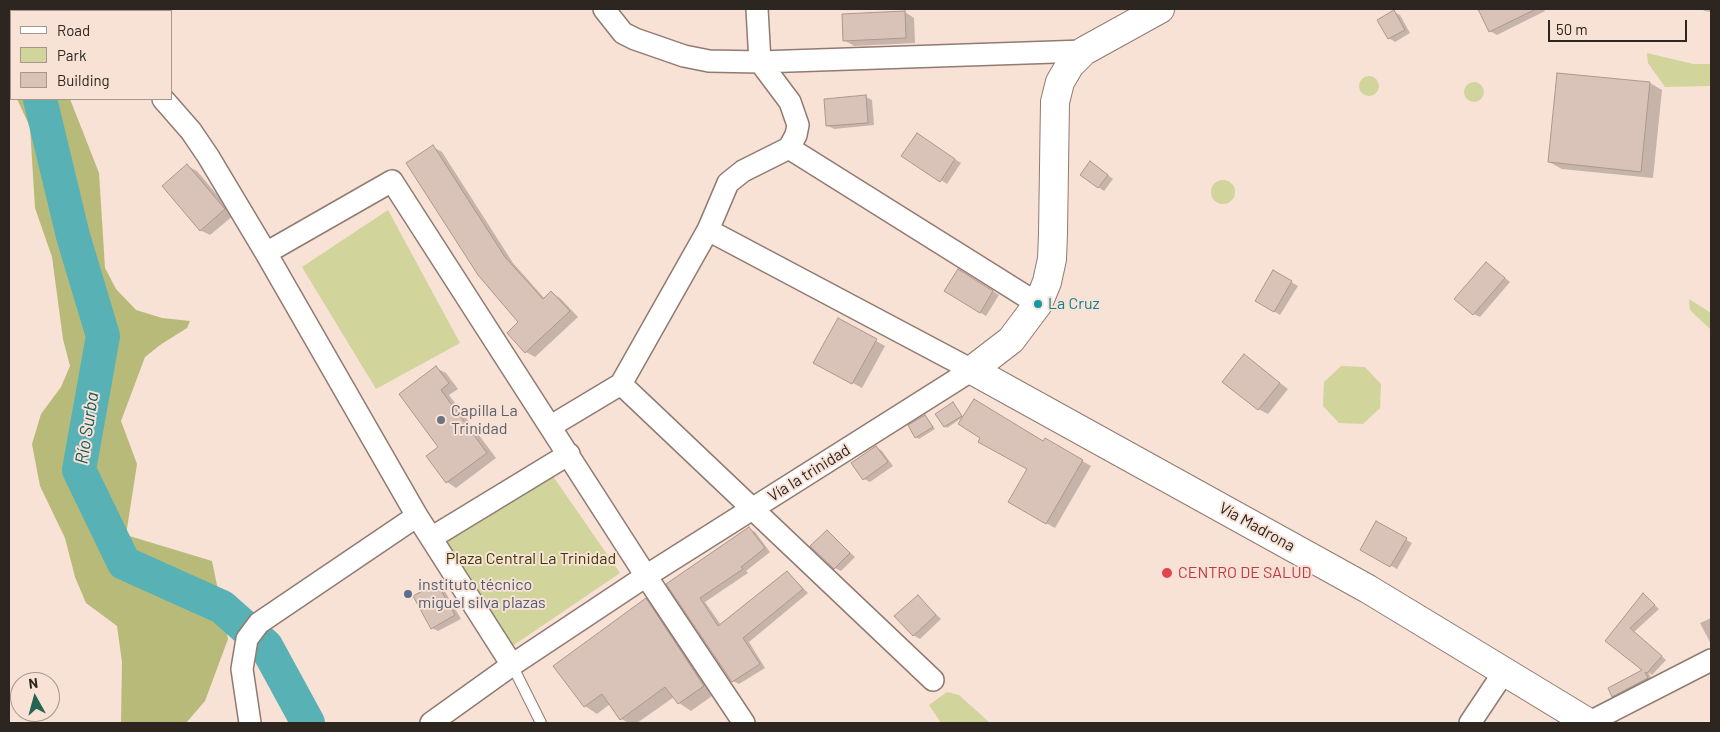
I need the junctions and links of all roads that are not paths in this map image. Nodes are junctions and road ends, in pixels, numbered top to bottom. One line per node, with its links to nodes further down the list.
1 (604, 9): 5 (street)
2 (757, 9): 5 (street)
3 (1160, 9): 4 (street)
4 (1084, 51): 5 (street); 10 (street)
5 (760, 62): 7 (street)
6 (164, 100): 9 (street)
7 (789, 148): 8 (street); 10 (street)
8 (708, 230): 11 (street); 12 (street)
9 (266, 253): 13 (street); 16 (street)
10 (1038, 304): 11 (street)
11 (972, 370): 15 (street, Vía la trinidad); 21 (street, Vía Madrona)
12 (620, 384): 13 (street); 15 (street)
13 (551, 426): 14 (street)
14 (569, 454): 17 (street); 18 (street)
15 (752, 508): 18 (street, Vía la trinidad); 22 (street)
16 (417, 516): 17 (street); 23 (street)
17 (431, 538): 20 (street)
18 (646, 576): 20 (street, Vía la trinidad); 26 (street)
19 (1711, 660): 28 (street)
20 (512, 665): 24 (street, Vía la trinidad); 25 (lane)
21 (1504, 672): 27 (street); 28 (street, Vía Madrona)
22 (933, 680)
23 (250, 723)
24 (431, 723)
25 (541, 723)
26 (744, 723)
27 (1470, 723)
28 (1588, 723)

